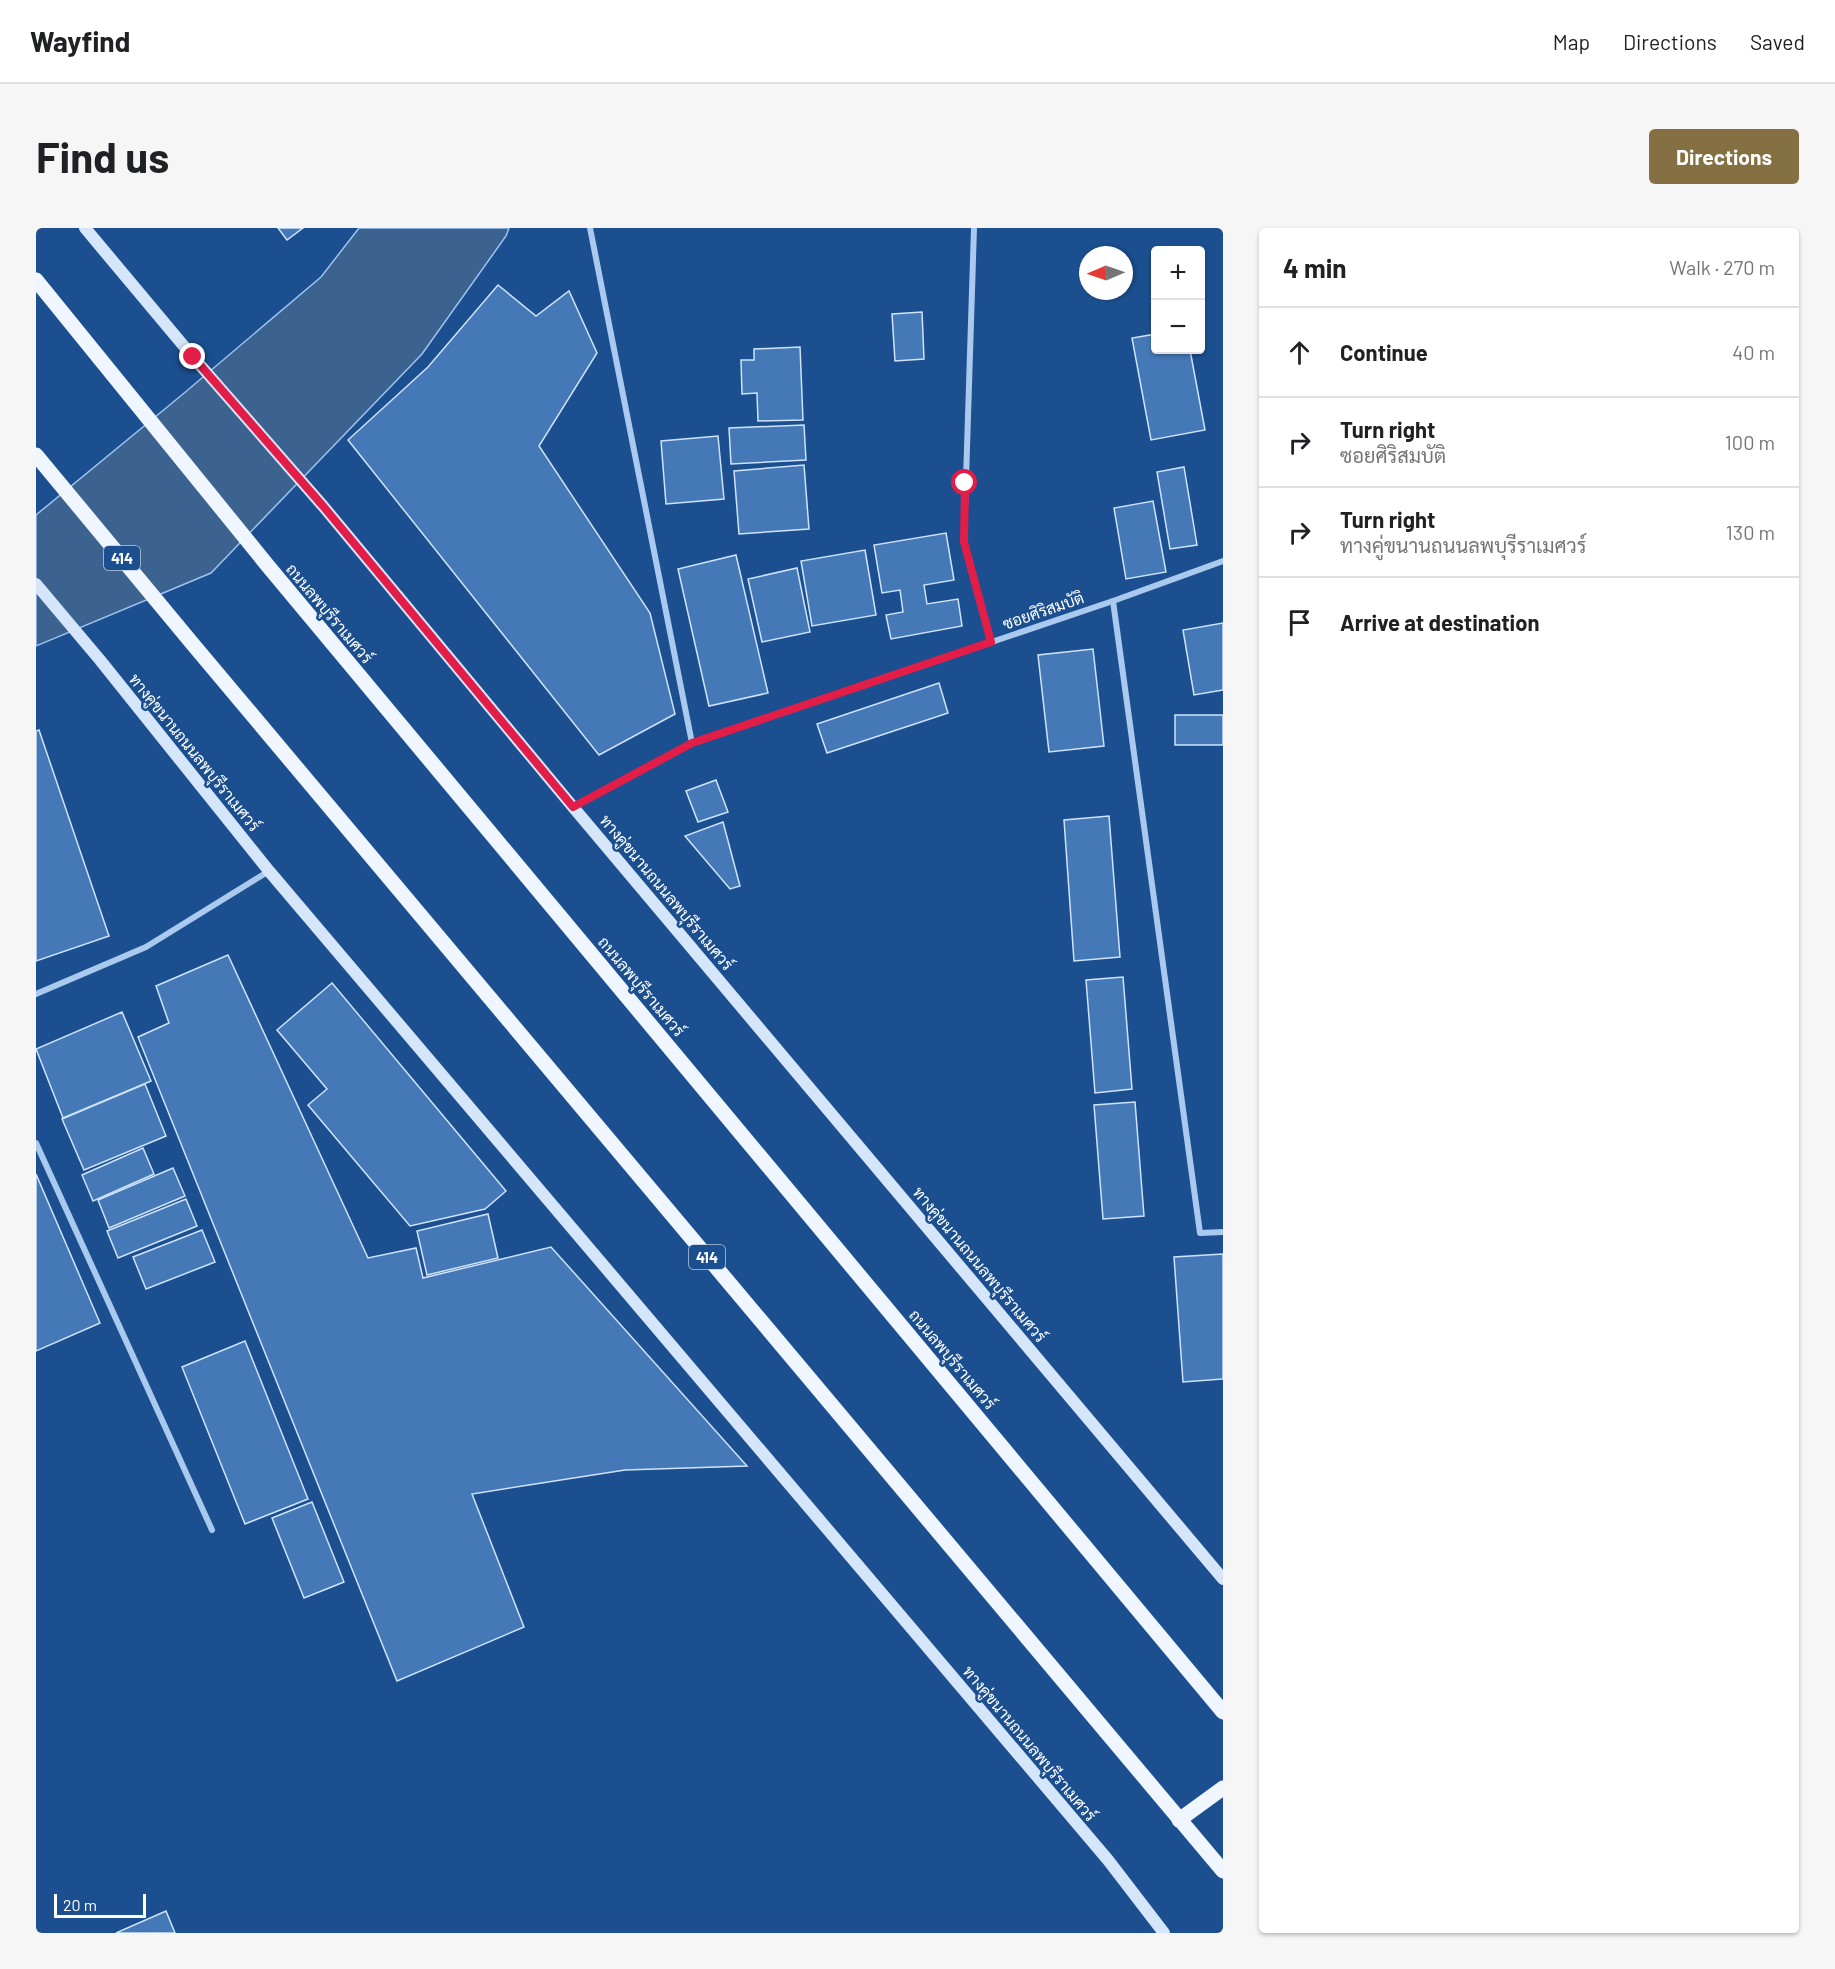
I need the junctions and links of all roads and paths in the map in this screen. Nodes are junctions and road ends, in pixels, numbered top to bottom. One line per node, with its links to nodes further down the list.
1 (85, 228): 11 (main road, ทางคู่ขนานถนนลพบุรีราเมศวร์)
2 (590, 228): 10 (street)
3 (974, 228): 9 (street)
4 (36, 280): 18 (main road, ถนนลพบุรีราเมศวร์)
5 (36, 455): 20 (main road, 414)
6 (1223, 561): 8 (street, ซอยศิริสมบัติ)
7 (36, 584): 12 (main road, ทางคู่ขนานถนนลพบุรีราเมศวร์)
8 (1113, 601): 9 (street, ซอยศิริสมบัติ); 15 (street)
9 (991, 642): 10 (street, ซอยศิริสมบัติ)
10 (692, 743): 11 (street, ซอยศิริสมบัติ)
11 (573, 807): 17 (main road, ทางคู่ขนานถนนลพบุรีราเมศวร์)
12 (269, 871): 13 (street); 22 (main road, ทางคู่ขนานถนนลพบุรีราเมศวร์)
13 (36, 994)
14 (36, 1143): 16 (street)
15 (1223, 1232)
16 (212, 1530)
17 (1223, 1579)
18 (1223, 1712)
19 (1223, 1788): 20 (main road)
20 (1179, 1820): 21 (main road, 414)
21 (1223, 1871)
22 (1164, 1933)

